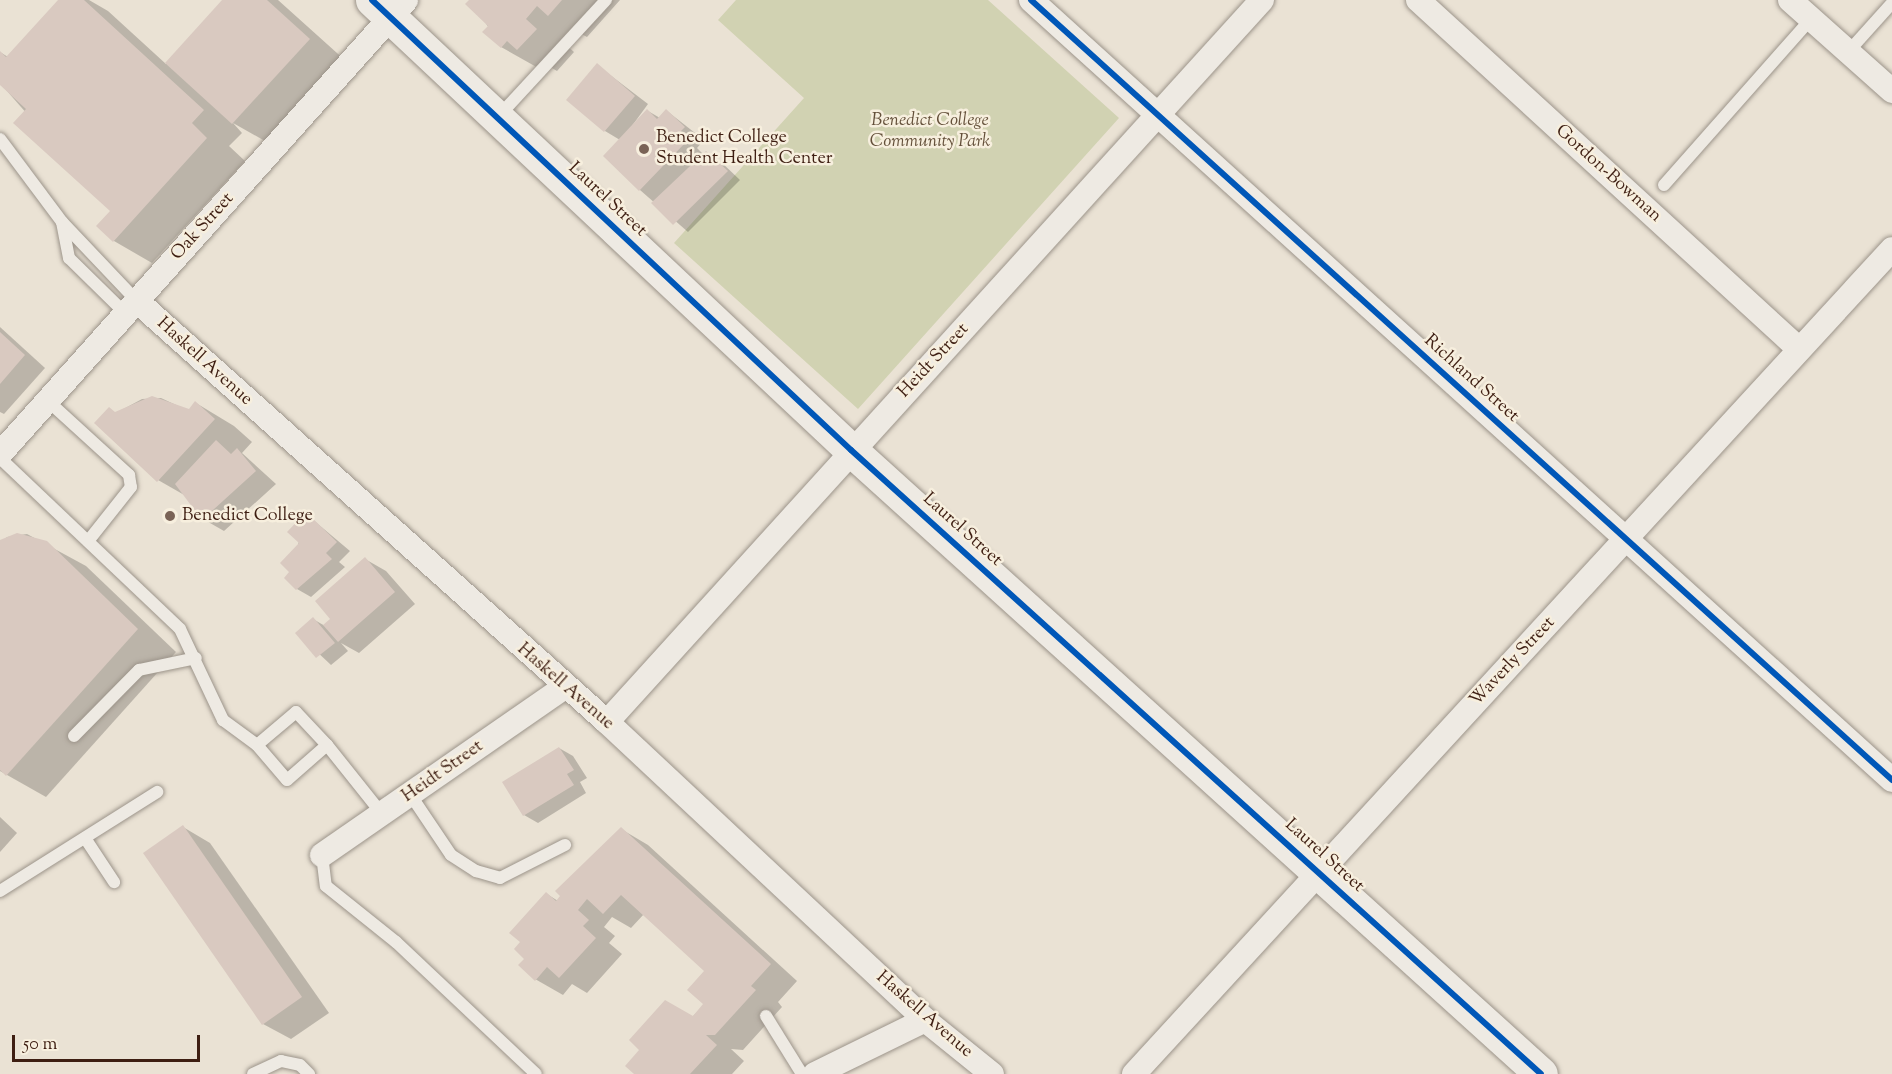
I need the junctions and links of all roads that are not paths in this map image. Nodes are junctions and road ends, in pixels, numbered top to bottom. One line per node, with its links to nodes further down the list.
1 (606, 0): 12 (lane)
2 (1031, 0): 11 (street, Richland Street)
3 (1262, 0): 11 (street, Heidt Street)
4 (1418, 0): 18 (street, Gordon-Bowman)
5 (1790, 0): 8 (street)
6 (1892, 3): 9 (lane)
7 (389, 6): 12 (street, Laurel Street); 17 (street, Oak Street)
8 (1811, 19): 9 (street); 14 (lane)
9 (1848, 52): 10 (street)
10 (1892, 92)
11 (1159, 116): 20 (street, Heidt Street); 23 (street, Richland Street)
12 (498, 118): 20 (street, Laurel Street)
13 (0, 139): 15 (lane)
14 (1664, 185)
15 (62, 222): 17 (lane); 17 (lane)
16 (1892, 249): 18 (street, Waverly Street)
17 (132, 308): 19 (street, Oak Street); 25 (street, Haskell Avenue)
18 (1799, 349): 23 (street, Waverly Street)
19 (48, 401): 21 (street, Oak Street); 22 (lane)
20 (851, 450): 26 (street, Heidt Street); 37 (street, Laurel Street)
21 (0, 456): 22 (lane)
22 (89, 540): 24 (lane)
23 (1627, 541): 30 (street, Richland Street); 37 (street, Waverly Street)
24 (196, 658): 27 (lane); 28 (lane)
25 (563, 688): 26 (street, Haskell Avenue); 32 (street, Heidt Street)
26 (607, 722): 41 (street, Haskell Avenue)
27 (74, 736)
28 (257, 745): 29 (lane); 29 (lane)
29 (327, 746): 33 (lane)
30 (1892, 780)
31 (157, 792): 34 (lane)
32 (410, 794): 33 (street, Heidt Street); 35 (lane)
33 (382, 814): 36 (street, Heidt Street)
34 (85, 838): 38 (lane); 39 (lane)
35 (565, 845)
36 (322, 855): 44 (lane)
37 (1317, 870): 48 (street, Waverly Street); 49 (street, Laurel Street)
38 (114, 882)
39 (0, 891)
40 (766, 1016): 45 (lane)
41 (925, 1020): 46 (street); 47 (street, Haskell Avenue)
42 (253, 1074): 43 (lane)
43 (309, 1074)
44 (536, 1074)
45 (802, 1074)
46 (815, 1074)
47 (992, 1074)
48 (1134, 1074)
49 (1541, 1074)

